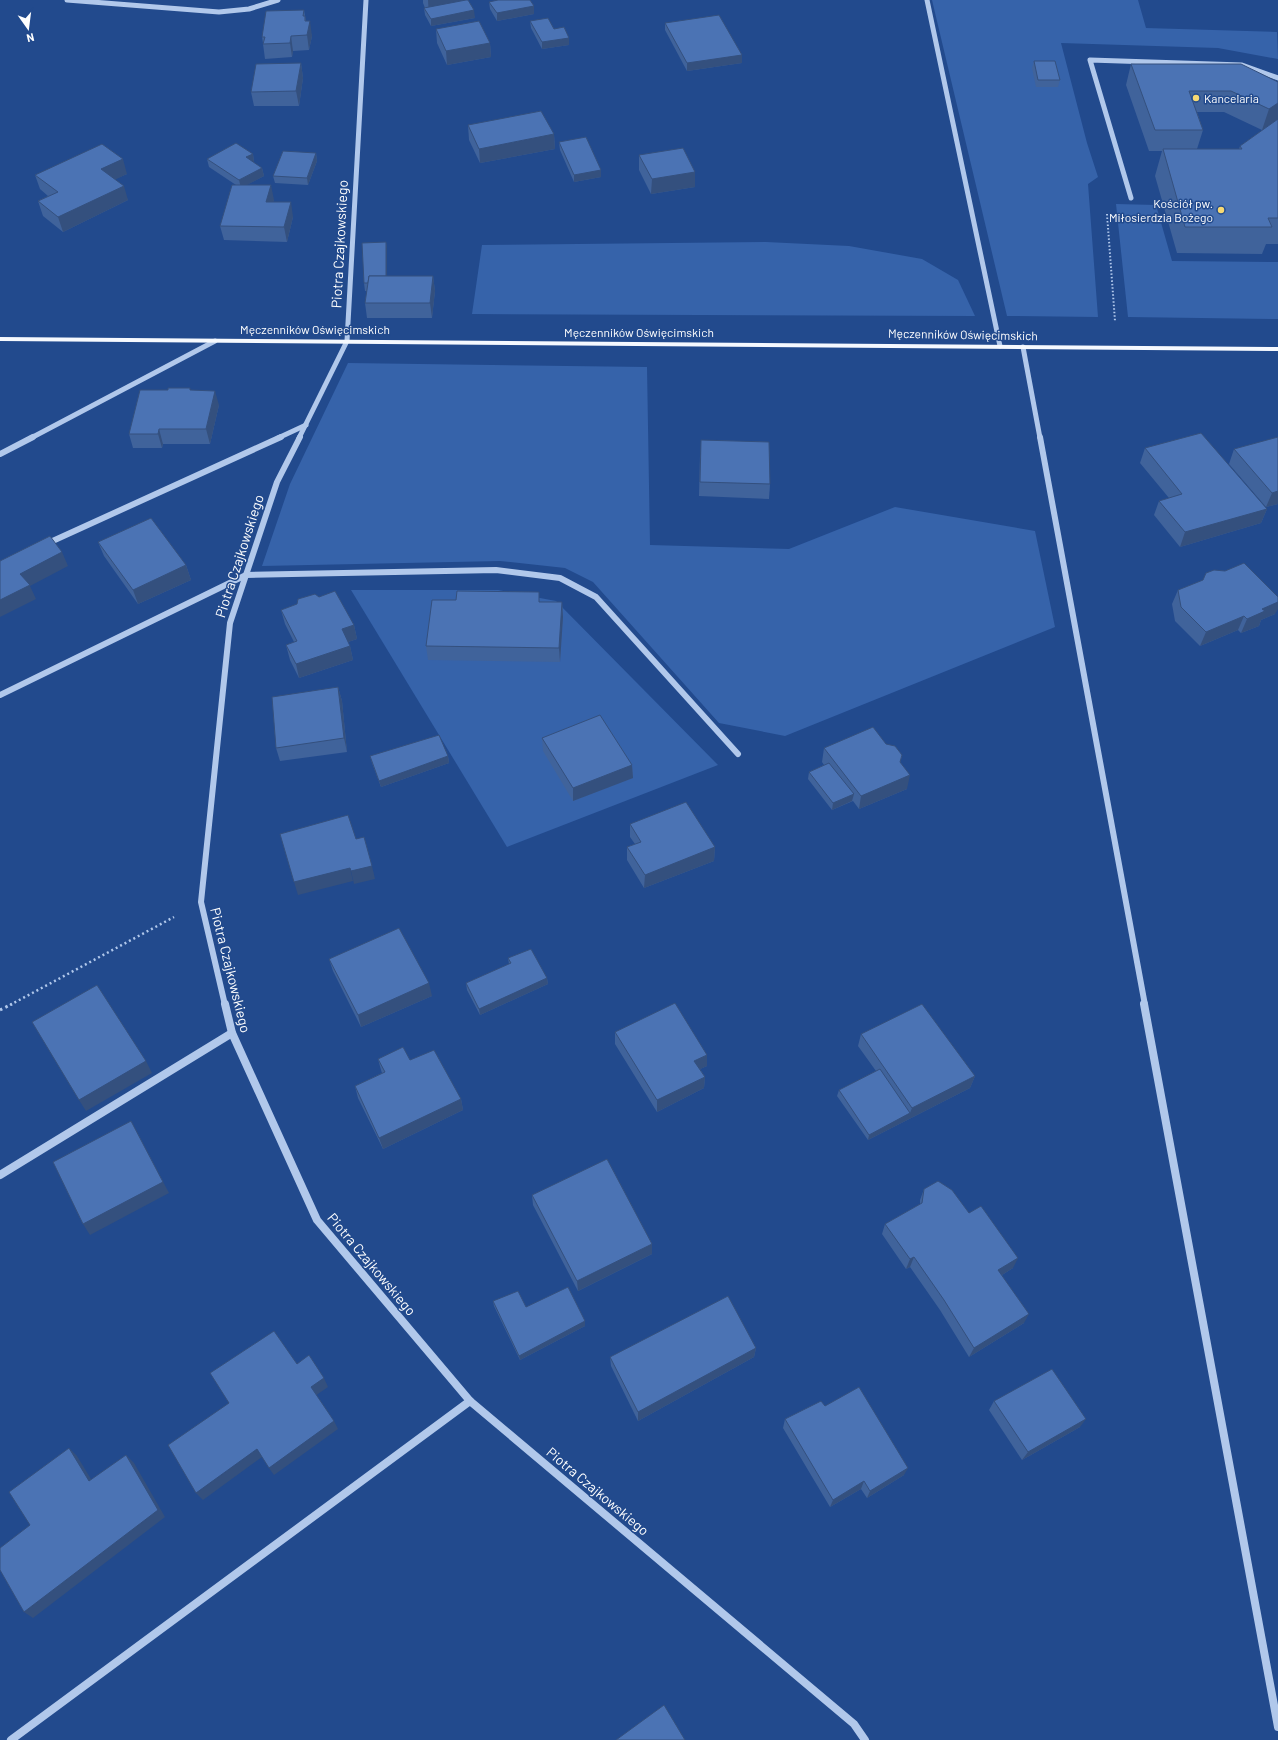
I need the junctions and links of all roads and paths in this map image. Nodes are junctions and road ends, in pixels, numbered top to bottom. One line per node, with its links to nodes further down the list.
1 (67, 0): 2 (street)
2 (278, 0)
3 (366, 0): 11 (street, Piotra Czajkowskiego)
4 (927, 0): 12 (street)
5 (1278, 78): 6 (street)
6 (1128, 188): 7 (street); 8 (path)
7 (1131, 198)
8 (1115, 325)
9 (0, 339): 10 (main road, Męczenników Oświęcimskich)
10 (215, 341): 11 (main road, Męczenników Oświęcimskich); 16 (street)
11 (347, 341): 12 (main road, Męczenników Oświęcimskich); 15 (street, Piotra Czajkowskiego)
12 (1000, 346): 13 (main road, Męczenników Oświęcimskich)
13 (1023, 347): 14 (main road, Męczenników Oświęcimskich); 26 (street)
14 (1278, 349)
15 (306, 425): 17 (street); 18 (street, Piotra Czajkowskiego)
16 (0, 454)
17 (43, 546)
18 (246, 575): 19 (street); 20 (street); 21 (street, Piotra Czajkowskiego)
19 (0, 695)
20 (738, 754)
21 (201, 902): 22 (path); 23 (street, Piotra Czajkowskiego)
22 (0, 1010)
23 (232, 1033): 24 (street); 25 (street, Piotra Czajkowskiego)
24 (0, 1175)
25 (470, 1401): 27 (street); 28 (street, Piotra Czajkowskiego)
26 (1278, 1727)
27 (11, 1740)
28 (865, 1740)

